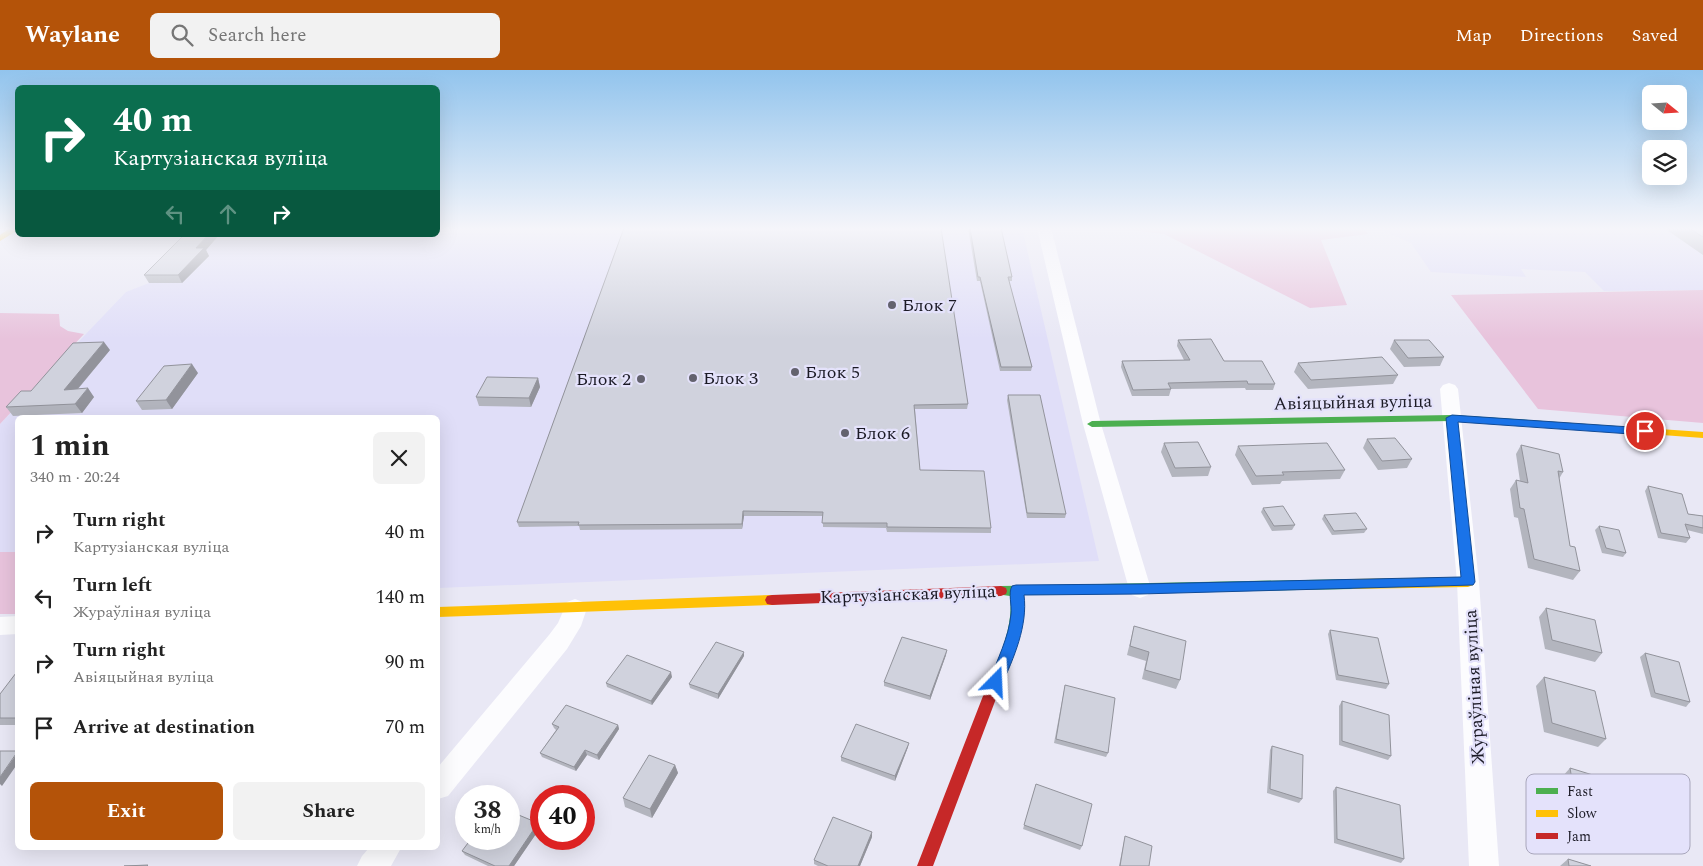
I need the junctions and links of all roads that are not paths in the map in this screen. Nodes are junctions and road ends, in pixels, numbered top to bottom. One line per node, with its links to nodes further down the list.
1 (1053, 265): 4 (street)
2 (1449, 389): 3 (street, Жураўліная вуліца)
3 (1452, 418): 4 (street, Авіяцыйная вуліца); 5 (street, Авіяцыйная вуліца); 6 (street, Жураўліная вуліца)
4 (1092, 424): 7 (street)
5 (1703, 435)
6 (1468, 582): 7 (street, Картузіанская вуліца); 17 (street, Жураўліная вуліца)
7 (1140, 589): 8 (street, Картузіанская вуліца)
8 (1016, 590): 9 (street, Картузіанская вуліца); 16 (street)
9 (575, 608): 10 (street, Картузіанская вуліца); 13 (street)
10 (440, 612)
11 (15, 625): 12 (street)
12 (0, 626)
13 (440, 785)
14 (386, 850): 15 (street)
15 (372, 866)
16 (924, 866)
17 (1484, 866)

